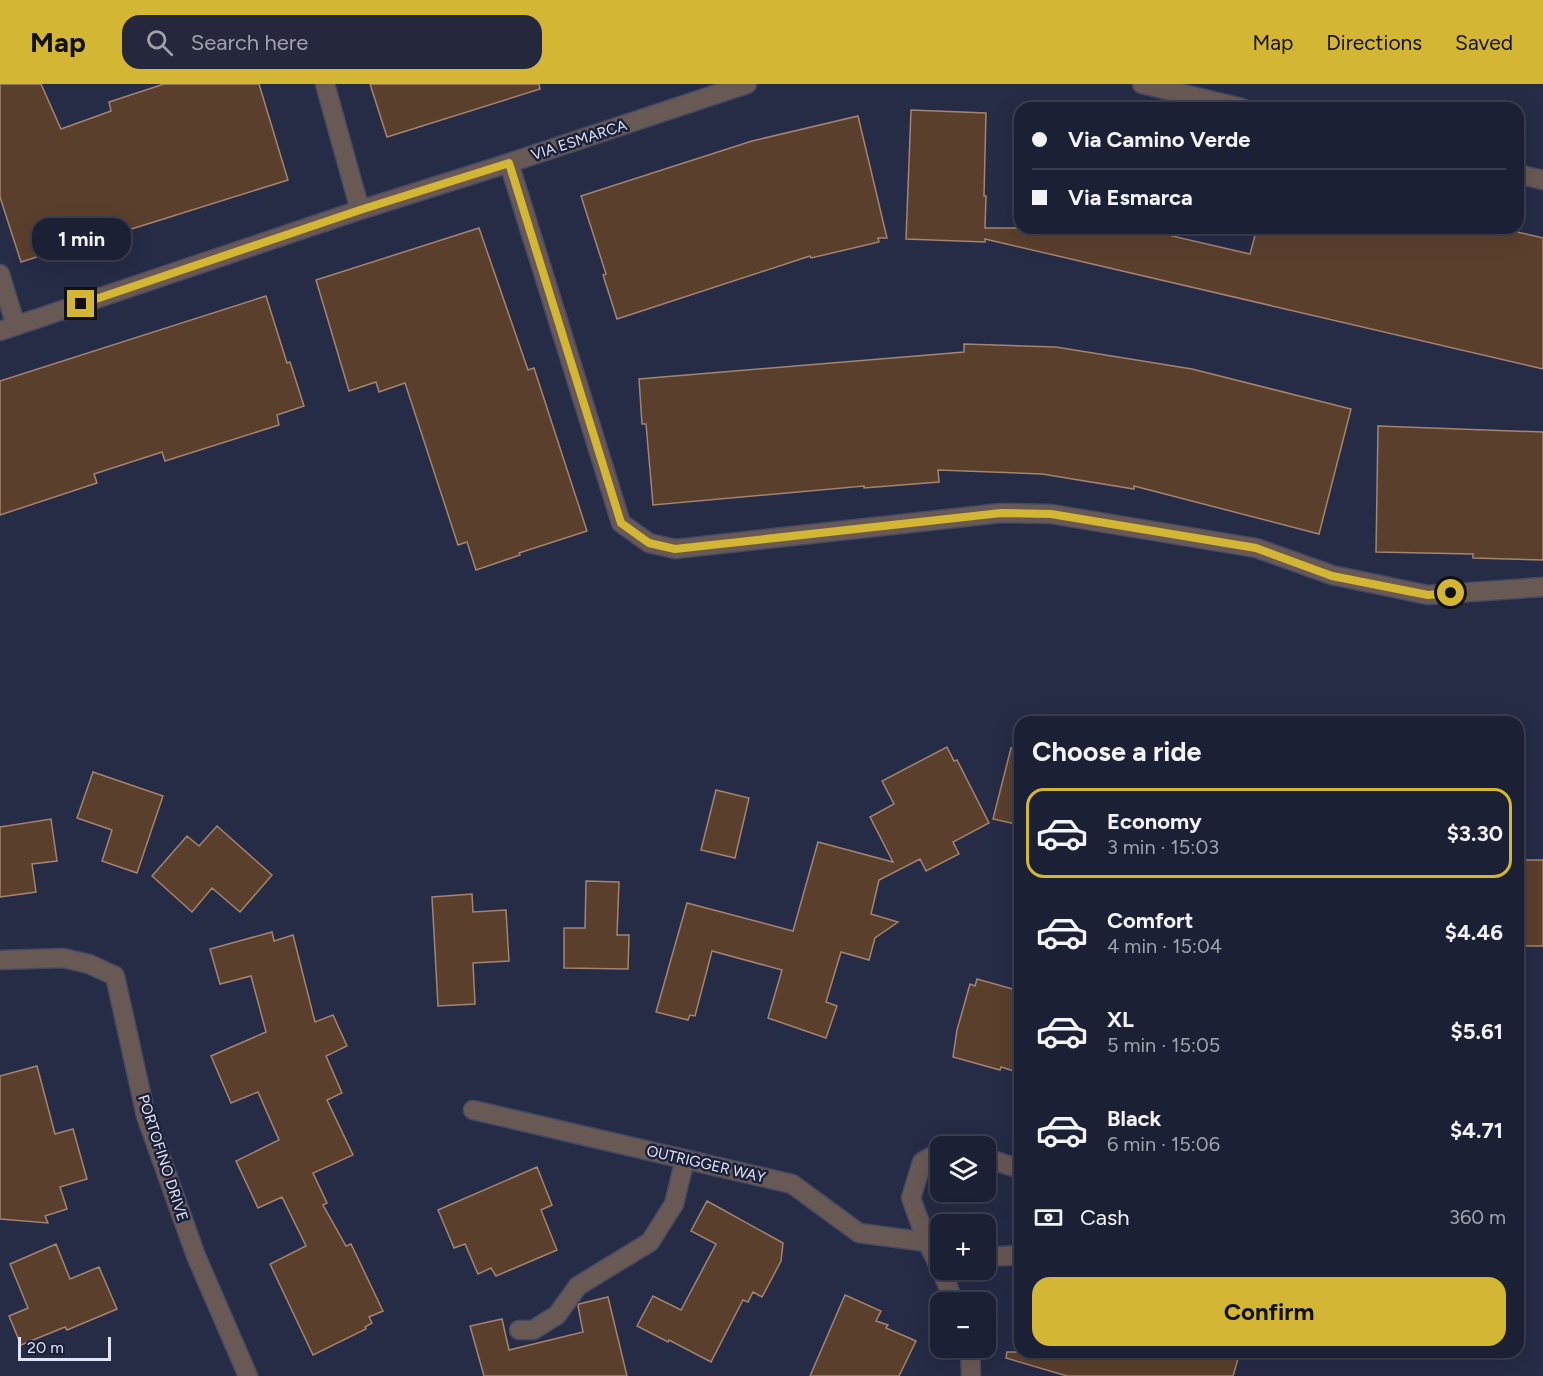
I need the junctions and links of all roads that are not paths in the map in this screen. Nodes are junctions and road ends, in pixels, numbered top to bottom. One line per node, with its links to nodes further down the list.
1 (326, 84): 8 (street)
2 (747, 84): 5 (street, VIA ESMARCA)
3 (1142, 84): 4 (street)
4 (1217, 102)
5 (509, 163): 8 (street, VIA ESMARCA); 11 (street)
6 (1524, 175): 7 (street)
7 (1543, 180)
8 (360, 210): 10 (street, VIA ESMARCA)
9 (0, 274): 10 (street)
10 (8, 328)
11 (1543, 587)
12 (0, 960): 24 (street, PORTOFINO DRIVE)
13 (473, 1110): 15 (street, OUTRIGGER WAY)
14 (930, 1158): 18 (street)
15 (685, 1159): 18 (street, OUTRIGGER WAY); 22 (street)
16 (996, 1161): 17 (street)
17 (1014, 1167)
18 (927, 1242): 19 (street)
19 (930, 1248)
20 (1014, 1255): 21 (street)
21 (996, 1256)
22 (519, 1330)
23 (970, 1358): 25 (street)
24 (248, 1376)
25 (971, 1376)

